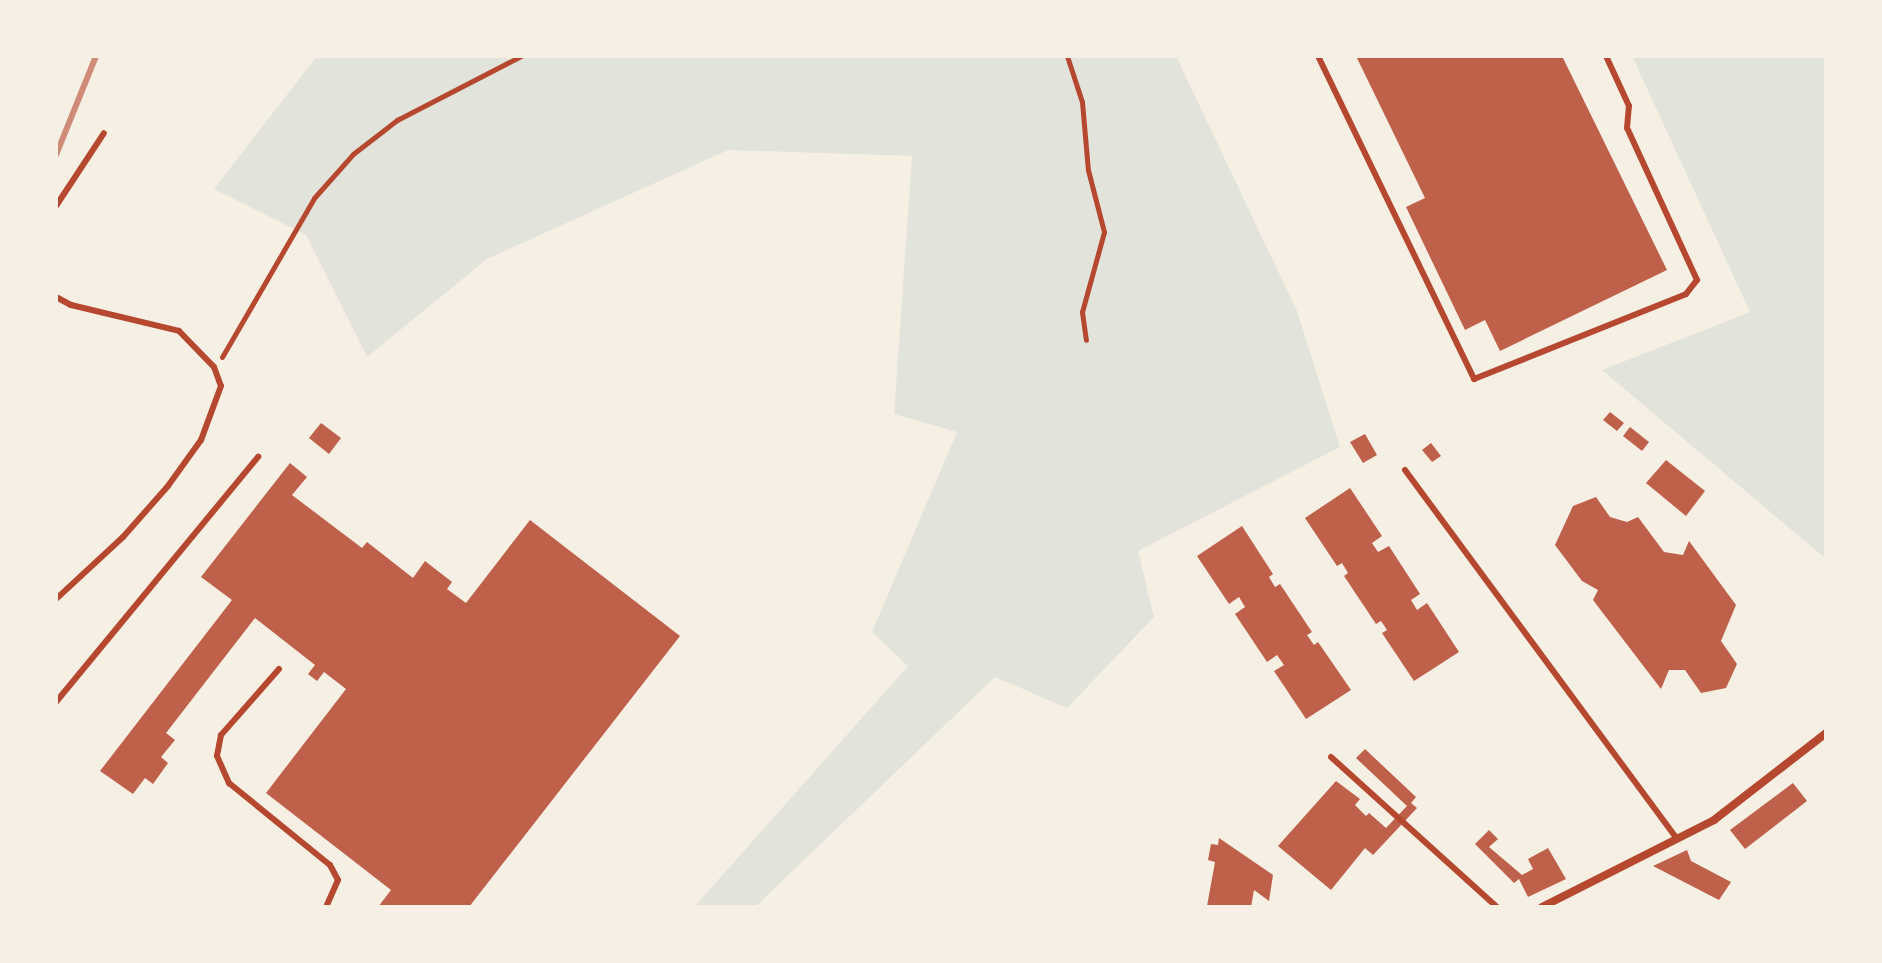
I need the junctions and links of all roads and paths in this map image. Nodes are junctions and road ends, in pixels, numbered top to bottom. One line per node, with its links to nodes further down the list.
1 (521, 56): 9 (path)
2 (1067, 56): 8 (path)
3 (1318, 56): 4 (lane)
4 (1606, 56)
5 (104, 133): 6 (lane)
6 (56, 206)
7 (56, 297): 9 (lane)
8 (1086, 340)
9 (214, 367): 12 (lane)
10 (258, 457): 14 (lane)
11 (1405, 470): 17 (lane)
12 (56, 599)
13 (279, 669): 18 (lane)
14 (56, 702)
15 (1826, 733): 17 (street)
16 (1331, 757): 19 (lane)
17 (1676, 838): 20 (street)
18 (326, 907)
19 (1497, 907)
20 (1542, 907)

